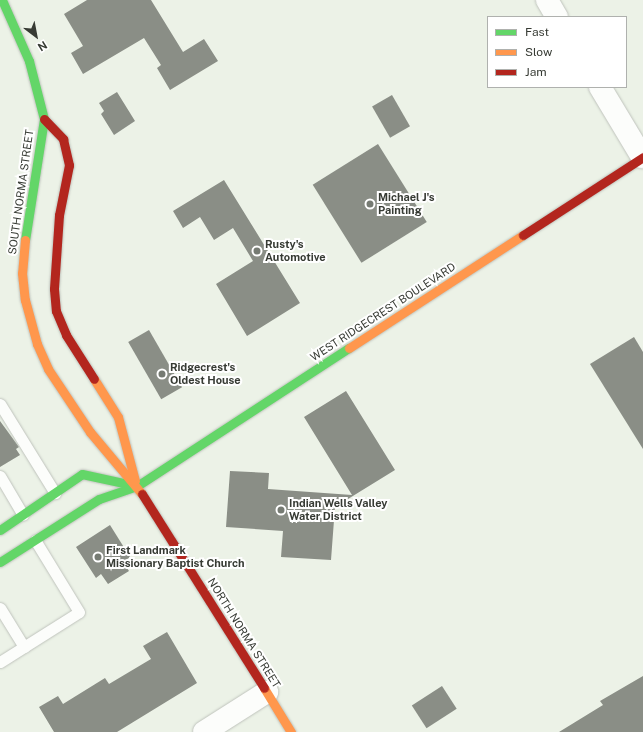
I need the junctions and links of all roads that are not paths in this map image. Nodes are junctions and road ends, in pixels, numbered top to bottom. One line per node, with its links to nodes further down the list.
1 (2, 0): 5 (main road, SOUTH NORMA STREET)
2 (547, 0): 3 (street)
3 (556, 16)
4 (601, 88): 6 (street)
5 (44, 118): 10 (main road, SOUTH NORMA STREET); 10 (main road, SOUTH NORMA STREET)
6 (643, 157): 10 (main road, WEST RIDGECREST BOULEVARD)
7 (0, 404): 11 (lane)
8 (0, 414): 11 (lane)
9 (0, 476): 12 (lane)
10 (137, 486): 11 (main road); 14 (main road, WEST RIDGECREST BOULEVARD); 19 (main road, NORTH NORMA STREET)
11 (52, 495): 12 (main road)
12 (23, 515): 13 (main road)
13 (0, 530)
14 (35, 540): 15 (main road, WEST RIDGECREST BOULEVARD); 17 (lane)
15 (0, 562)
16 (0, 608): 17 (lane)
17 (24, 647): 18 (lane)
18 (0, 662)
19 (267, 692): 20 (street); 21 (main road, NORTH NORMA STREET)
20 (204, 732)
21 (291, 732)

